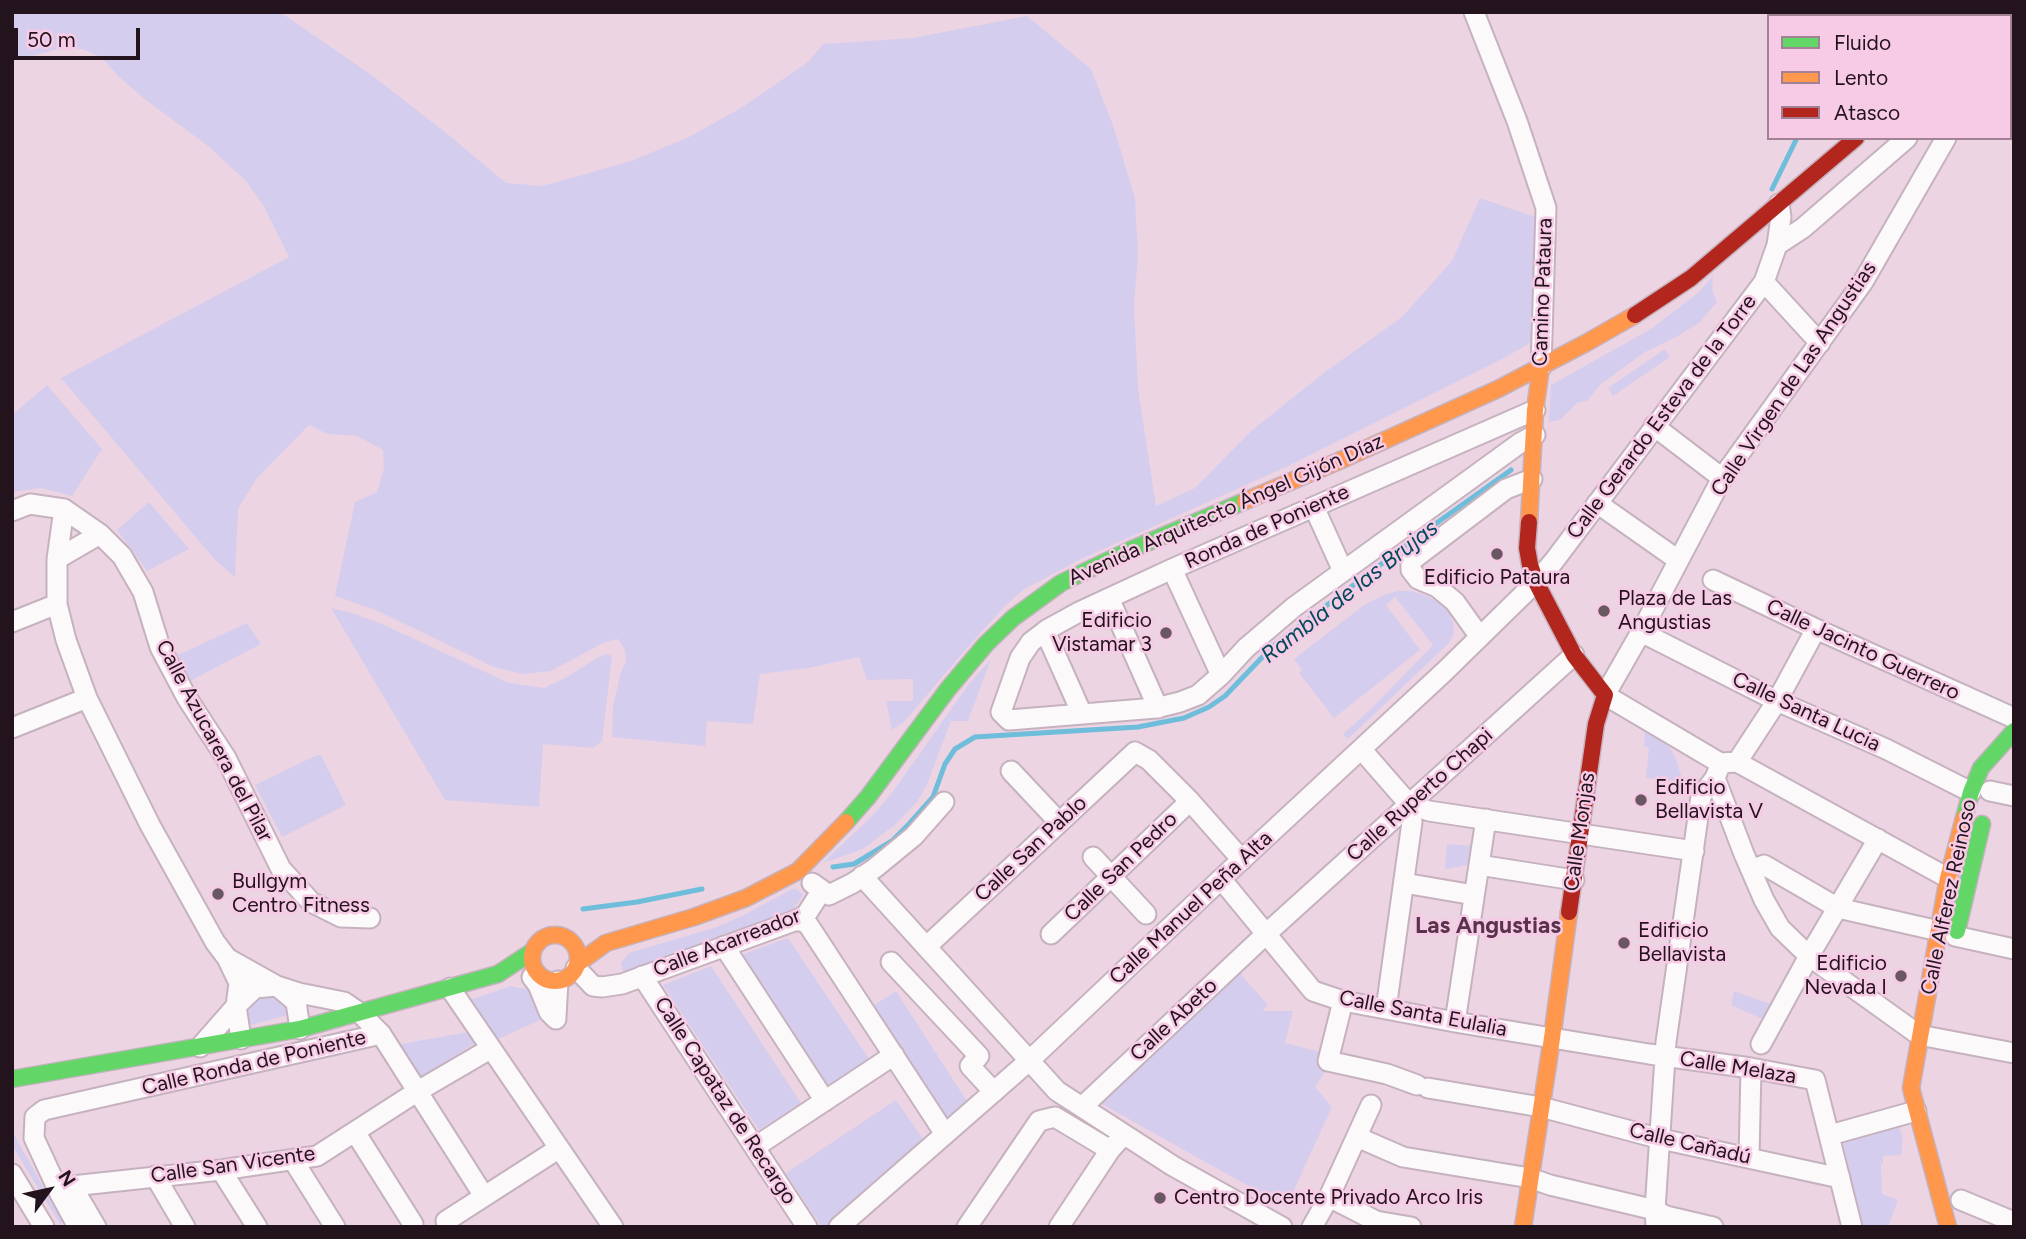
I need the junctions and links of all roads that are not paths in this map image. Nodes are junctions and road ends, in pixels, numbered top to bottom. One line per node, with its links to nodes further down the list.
1 (1474, 12): 9 (street, Camino Pataura)
2 (1854, 140): 5 (main road, Avenida Arquitecto Ángel Gijón Díaz)
3 (1905, 140): 6 (street)
4 (1945, 140): 8 (street, Calle Virgen de Las Angustias)
5 (1779, 204): 6 (street, Calle Gerardo Esteva de la Torre); 9 (main road, Avenida Arquitecto Ángel Gijón Díaz)
6 (1777, 245): 7 (street, Calle Gerardo Esteva de la Torre)
7 (1764, 282): 8 (street); 12 (street, Calle Gerardo Esteva de la Torre)
8 (1820, 343): 14 (street, Calle Virgen de Las Angustias)
9 (1541, 367): 10 (main road, Avenida Arquitecto Ángel Gijón Díaz); 11 (main road, Camino Pataura)
10 (1497, 388): 11 (main road); 29 (main road, Avenida Arquitecto Ángel Gijón Díaz)
11 (1535, 410): 13 (main road, Camino Pataura); 17 (street, Ronda de Poniente)
12 (1654, 426): 14 (street); 16 (street, Calle Gerardo Esteva de la Torre)
13 (1535, 435): 15 (main road, Camino Pataura); 24 (street)
14 (1723, 478): 22 (street, Calle Virgen de Las Angustias)
15 (1532, 479): 26 (main road, Camino Pataura); 34 (street)
16 (1597, 503): 22 (street); 26 (street, Calle Gerardo Esteva de la Torre)
17 (1314, 507): 23 (street, Ronda de Poniente); 24 (street)
18 (64, 509): 19 (street, Calle Azucarera del Pilar); 20 (street, Calle Azucarera del Pilar); 21 (street)
19 (12, 511)
20 (100, 534): 21 (street); 75 (street, Calle Azucarera del Pilar)
21 (57, 559): 28 (street)
22 (1678, 560): 32 (street, Calle Virgen de Las Angustias)
23 (1172, 569): 27 (street, Ronda de Poniente); 36 (street)
24 (1343, 571): 36 (street)
25 (1713, 580): 31 (street, Calle Jacinto Guerrero)
26 (1536, 582): 34 (street, Calle Manuel Peña Alta); 35 (main road)
27 (1109, 598): 33 (street, Ronda de Poniente); 40 (street)
28 (57, 604): 30 (street); 38 (street)
29 (1013, 618): 33 (street); 64 (main road, Avenida Arquitecto Ángel Gijón Díaz)
30 (12, 622)
31 (1816, 629): 39 (street); 42 (street, Calle Jacinto Guerrero)
32 (1641, 632): 37 (street, Calle Virgen de Las Angustias); 39 (street, Calle Santa Lucia)
33 (1038, 637): 41 (street); 41 (street)
34 (1480, 637): 45 (street, Calle Manuel Peña Alta)
35 (1574, 655): 37 (main road); 52 (street, Calle Ruperto Chapi)
36 (1222, 676): 40 (street)
37 (1605, 695): 46 (street); 57 (main road, Calle Monjas)
38 (87, 698): 43 (street); 87 (street)
39 (1777, 701): 46 (street); 48 (street, Calle Santa Lucia)
40 (1158, 708): 41 (street)
41 (1082, 714)
42 (2014, 718)
43 (12, 728)
44 (2014, 733): 48 (main road, Calle Alferez Reinoso)
45 (1361, 749): 52 (street); 61 (street, Calle Manuel Peña Alta)
46 (1724, 768): 53 (street); 55 (street); 58 (street)
47 (1011, 771): 56 (street)
48 (1981, 791): 49 (street, Calle Santa Lucia); 67 (main road, Calle Alferez Reinoso); 80 (main road, Calle Alferez Reinoso)
49 (2014, 796)
50 (1191, 801): 56 (street, Calle San Pablo); 61 (street); 66 (street, Calle San Pedro)
51 (944, 802): 65 (street)
52 (1409, 804): 54 (street); 70 (street); 78 (street, Calle Ruperto Chapi)
53 (1726, 807): 55 (street); 63 (street)
54 (1486, 818): 57 (street); 62 (street)
55 (1699, 819): 59 (street)
56 (1059, 822): 83 (street, Calle San Pablo)
57 (1579, 833): 59 (street); 69 (main road, Calle Monjas)
58 (1878, 839): 67 (street); 73 (street)
59 (1694, 851): 110 (street)
60 (1093, 857): 66 (street)
61 (1242, 860): 68 (street, Calle Manuel Peña Alta)
62 (1479, 865): 69 (street); 72 (street)
63 (1751, 870): 73 (street); 86 (street)
64 (798, 871): 71 (street); 81 (main road, Avenida Arquitecto Ángel Gijón Díaz)
65 (862, 876): 71 (street); 83 (street)
66 (1111, 876): 74 (street); 77 (street, Calle San Pedro)
67 (1948, 878): 80 (main road, Calle Alferez Reinoso)
68 (1221, 879): 78 (street, Calle Santa Eulalia); 111 (street, Calle Manuel Peña Alta)
69 (1574, 880): 102 (main road, Calle Monjas)
70 (1404, 883): 72 (street); 96 (street)
71 (821, 890): 76 (street, Calle Acarreador)
72 (1474, 895): 99 (street)
73 (1838, 908): 80 (street); 86 (street)
74 (1146, 914)
75 (370, 918)
76 (794, 921): 82 (street, Calle Acarreador); 109 (street)
77 (1051, 934)
78 (1266, 934): 94 (street, Calle Santa Eulalia); 118 (street, Calle Abeto)
79 (567, 938): 81 (main road, Avenida Arquitecto Ángel Gijón Díaz); 85 (main road, Avenida Arquitecto Ángel Gijón Díaz); 90 (main road)
80 (1949, 939): 84 (street); 103 (main road, Calle Alferez Reinoso)
81 (606, 943): 90 (main road, Avenida Arquitecto Ángel Gijón Díaz)
82 (724, 946): 91 (street, Calle Acarreador); 116 (street)
83 (926, 947): 111 (street)
84 (2014, 948)
85 (533, 951): 89 (main road, Avenida Arquitecto Ángel Gijón Díaz); 90 (main road)
86 (1809, 956): 103 (street); 105 (street)
87 (227, 958): 92 (street); 95 (street)
88 (891, 962): 115 (street)
89 (498, 974): 90 (main road, Avenida Arquitecto Ángel Gijón Díaz); 93 (main road, Avenida Arquitecto Ángel Gijón Díaz)
90 (559, 974): 91 (street, Calle Acarreador); 98 (street)
91 (642, 976): 127 (street, Calle Capataz de Recargo)
92 (277, 986): 95 (street); 97 (street); 100 (street)
93 (450, 988): 97 (main road, Avenida Arquitecto Ángel Gijón Díaz); 107 (street)
94 (1343, 1001): 96 (street, Calle Santa Eulalia); 119 (street, Calle Cañadú)
95 (236, 1006): 104 (street); 106 (street)
96 (1386, 1009): 99 (street, Calle Santa Eulalia)
97 (360, 1013): 100 (main road, Avenida Arquitecto Ángel Gijón Díaz); 101 (street)
98 (557, 1022)
99 (1455, 1022): 102 (street, Calle Santa Eulalia)
100 (300, 1029): 104 (main road, Avenida Arquitecto Ángel Gijón Díaz)
101 (381, 1034): 114 (street); 137 (street, Calle Ronda de Poniente)
102 (1552, 1038): 110 (street, Calle Melaza); 119 (main road, Calle Monjas)
103 (1932, 1038): 108 (street); 120 (main road, Calle Alferez Reinoso)
104 (241, 1039): 106 (main road, Avenida Arquitecto Ángel Gijón Díaz)
105 (1761, 1044)
106 (200, 1047): 113 (main road, Avenida Arquitecto Ángel Gijón Díaz)
107 (490, 1049): 114 (street, Calle San Vicente); 128 (street)
108 (2014, 1053)
109 (894, 1055): 116 (street); 122 (street)
110 (1664, 1056): 112 (street, Calle Melaza); 126 (street)
111 (1030, 1060): 115 (street, Calle Manuel Peña Alta); 118 (street)
112 (1751, 1068): 124 (street, Calle Melaza); 130 (street)
113 (12, 1079)
114 (418, 1091): 121 (street, Calle San Vicente); 138 (street)
115 (994, 1092): 122 (street, Calle Manuel Peña Alta)
116 (825, 1101): 127 (street)
117 (1371, 1105): 125 (street)
118 (1083, 1107): 123 (street)
119 (1541, 1107): 126 (street, Calle Cañadú); 135 (main road, Calle Monjas)
120 (1916, 1111): 124 (street); 161 (main road, Calle Alferez Reinoso)
121 (355, 1132): 131 (street, Calle San Vicente); 143 (street)
122 (945, 1134): 153 (street, Calle Manuel Peña Alta)
123 (1125, 1135): 129 (street); 156 (street)
124 (1830, 1135): 136 (street, Calle Melaza)
125 (1357, 1137): 135 (street); 139 (street)
126 (1661, 1139): 130 (street, Calle Cañadú); 141 (street)
127 (755, 1147): 152 (street, Calle Capataz de Recargo)
128 (558, 1149): 138 (street); 151 (street)
129 (1110, 1150): 154 (street); 155 (street)
130 (1749, 1158): 136 (street, Calle Cañadú)
131 (293, 1160): 132 (street, Calle San Vicente); 150 (street)
132 (221, 1170): 134 (street, Calle San Vicente); 149 (street)
133 (12, 1174): 145 (street)
134 (155, 1176): 137 (street, Calle San Vicente); 148 (street)
135 (1530, 1178): 141 (street); 144 (main road, Calle Monjas)
136 (1840, 1178): 160 (street, Calle Melaza)
137 (66, 1189): 146 (street); 147 (street)
138 (484, 1196): 142 (street)
139 (1329, 1197): 157 (street); 158 (street)
140 (1961, 1200): 162 (street)
141 (1655, 1219): 159 (street)
142 (446, 1221)
143 (413, 1224)
144 (1526, 1225)
145 (44, 1227)
146 (78, 1227)
147 (96, 1227)
148 (185, 1227)
149 (257, 1227)
150 (335, 1227)
151 (613, 1227)
152 (807, 1227)
153 (839, 1227)
154 (967, 1227)
155 (1059, 1227)
156 (1282, 1227)
157 (1312, 1227)
158 (1411, 1227)
159 (1713, 1227)
160 (1852, 1227)
161 (1948, 1227)
162 (2011, 1227)

